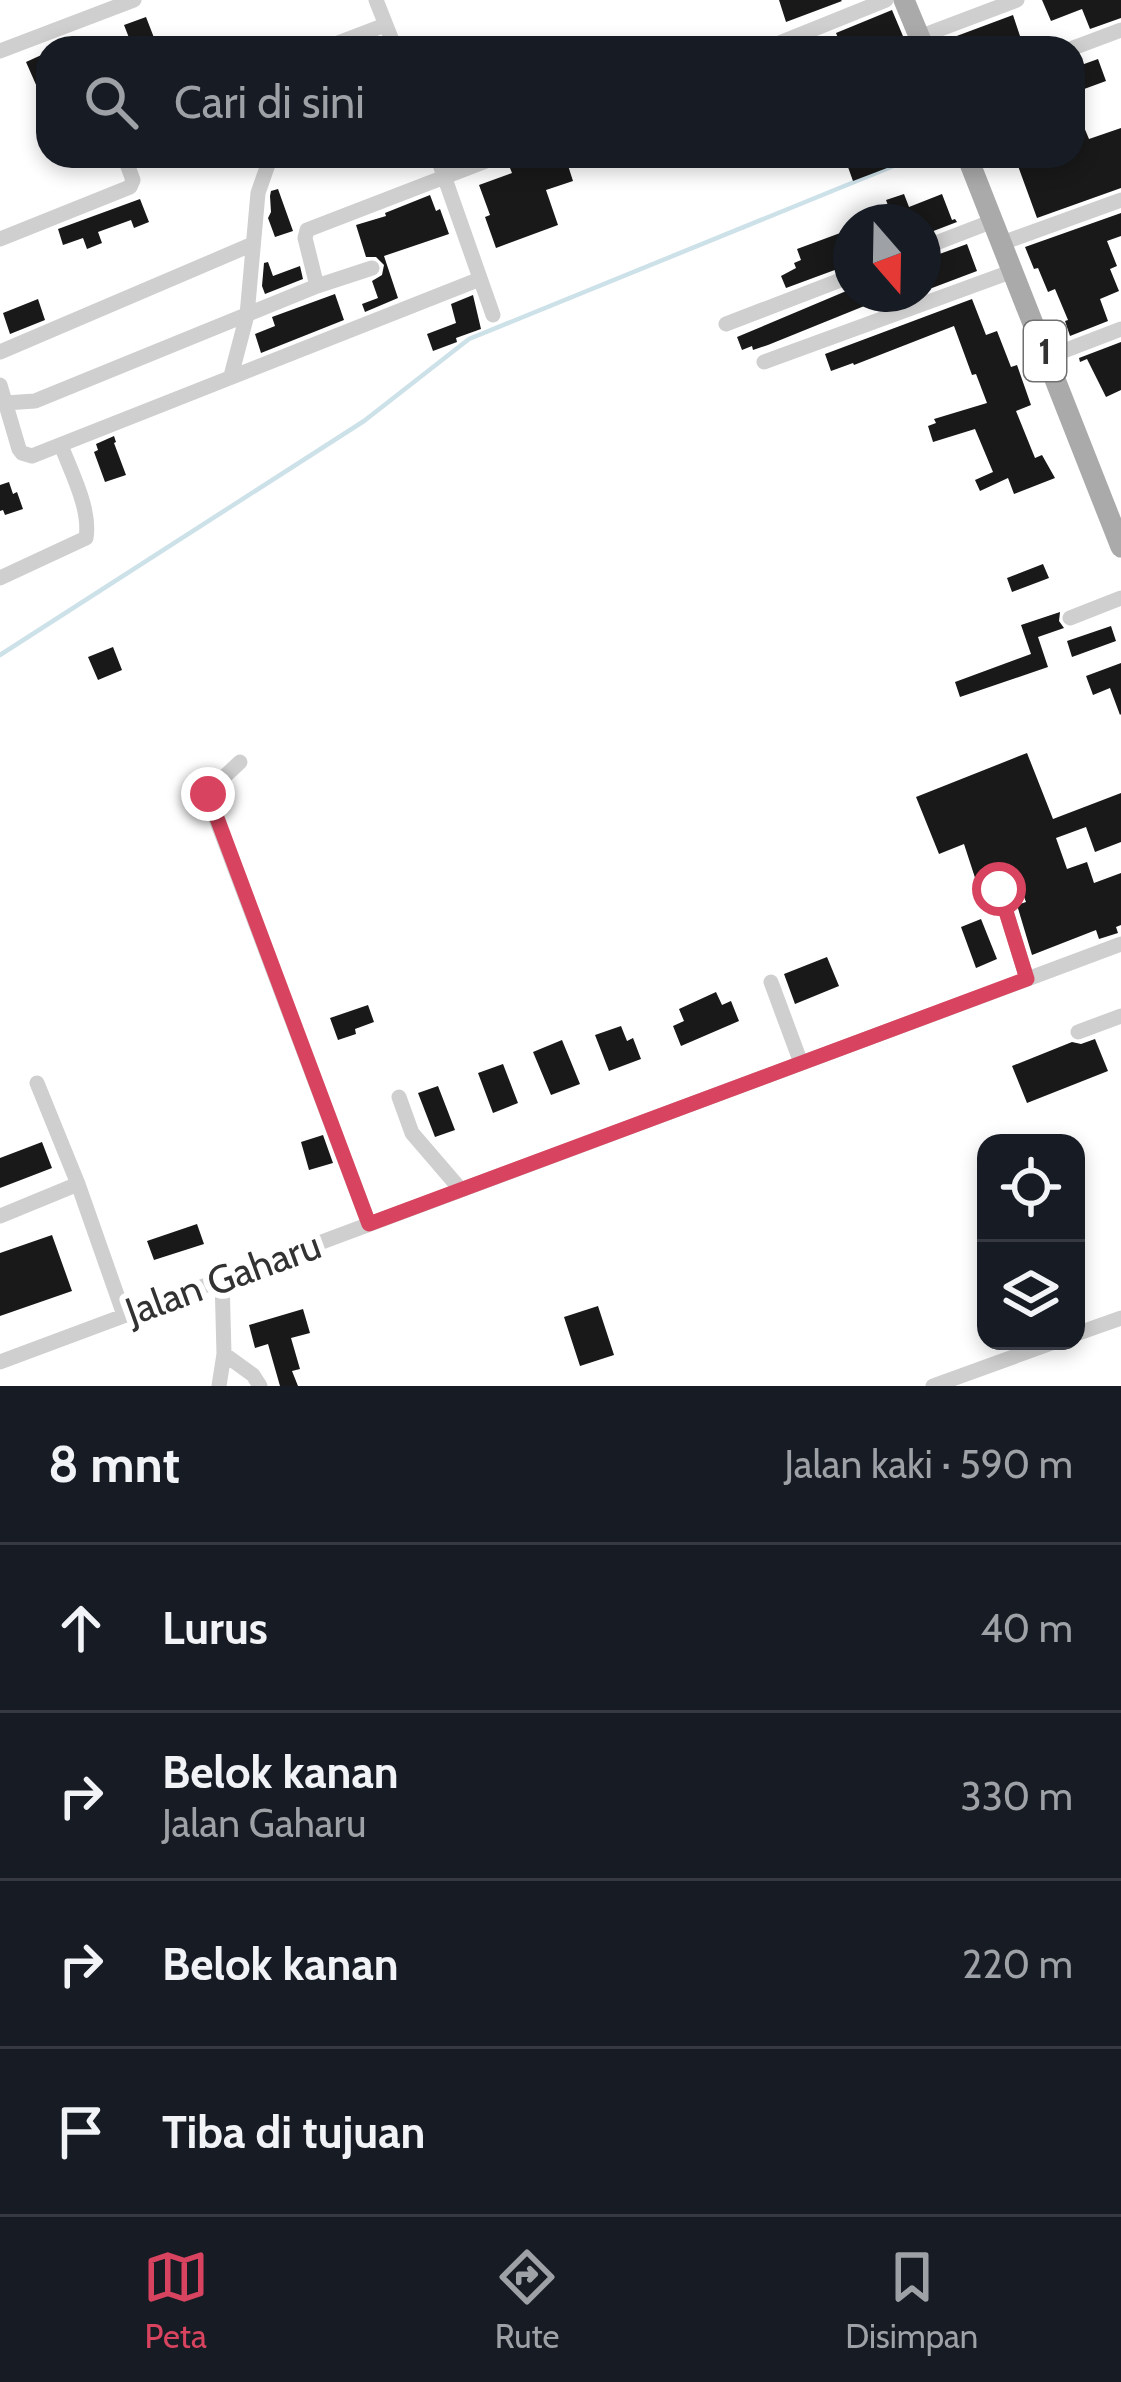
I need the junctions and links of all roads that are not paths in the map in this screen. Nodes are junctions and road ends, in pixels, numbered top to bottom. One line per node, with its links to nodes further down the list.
1 (134, 0): 8 (street)
2 (376, 0): 6 (street)
3 (886, 0): 11 (street)
4 (904, 0): 12 (main road)
5 (1017, 0): 13 (street)
6 (386, 25): 9 (street); 10 (street)
7 (1121, 30): 15 (street)
8 (39, 36)
9 (357, 36)
10 (390, 36)
11 (797, 36)
12 (919, 36)
13 (935, 36)
14 (36, 37): 16 (street)
15 (1085, 44)
16 (0, 51)
17 (128, 168): 25 (street)
18 (266, 168): 28 (street)
19 (442, 168): 22 (street)
20 (471, 168): 22 (street)
21 (972, 168): 24 (main road, 1)
22 (446, 178): 31 (street); 33 (street)
23 (1121, 200): 27 (street)
24 (993, 221): 26 (street); 27 (main road, 1)
25 (0, 239)
26 (941, 241)
27 (1002, 243): 30 (main road, 1)
28 (253, 244): 34 (street); 38 (street)
29 (372, 268): 33 (street)
30 (1013, 272): 39 (main road, 1); 40 (street)
31 (480, 280): 35 (street); 41 (street)
32 (833, 282): 36 (street)
33 (317, 286): 34 (street)
34 (247, 315): 41 (street); 42 (street)
35 (493, 315)
36 (726, 324)
37 (1121, 328): 39 (street)
38 (0, 352)
39 (1048, 357): 44 (main road, 1)
40 (764, 362)
41 (232, 376): 43 (street)
42 (2, 393): 43 (street)
43 (61, 445): 45 (street)
44 (1121, 547)
45 (0, 578)
46 (1121, 598): 47 (street)
47 (1070, 618)
48 (240, 762): 61 (street)
49 (999, 889): 51 (street)
50 (1121, 944): 51 (street, Jalan Gaharu)
51 (1027, 979): 55 (street, Jalan Gaharu)
52 (770, 982): 55 (street)
53 (1121, 1016): 54 (street)
54 (1078, 1032)
55 (801, 1063): 59 (street, Jalan Gaharu)
56 (37, 1083): 58 (street)
57 (399, 1097): 59 (street)
58 (77, 1184): 60 (street); 63 (street)
59 (461, 1190): 61 (street, Jalan Gaharu)
60 (0, 1216)
61 (369, 1224): 62 (street, Jalan Gaharu)
62 (222, 1279): 63 (street, Jalan Gaharu); 67 (street)
63 (124, 1315): 68 (street, Jalan Gaharu)
64 (1121, 1318): 65 (street)
65 (1085, 1331)
66 (1032, 1350): 71 (street)
67 (224, 1354): 69 (street); 70 (street)
68 (0, 1362)
69 (219, 1386)
70 (260, 1386)
71 (933, 1386)

